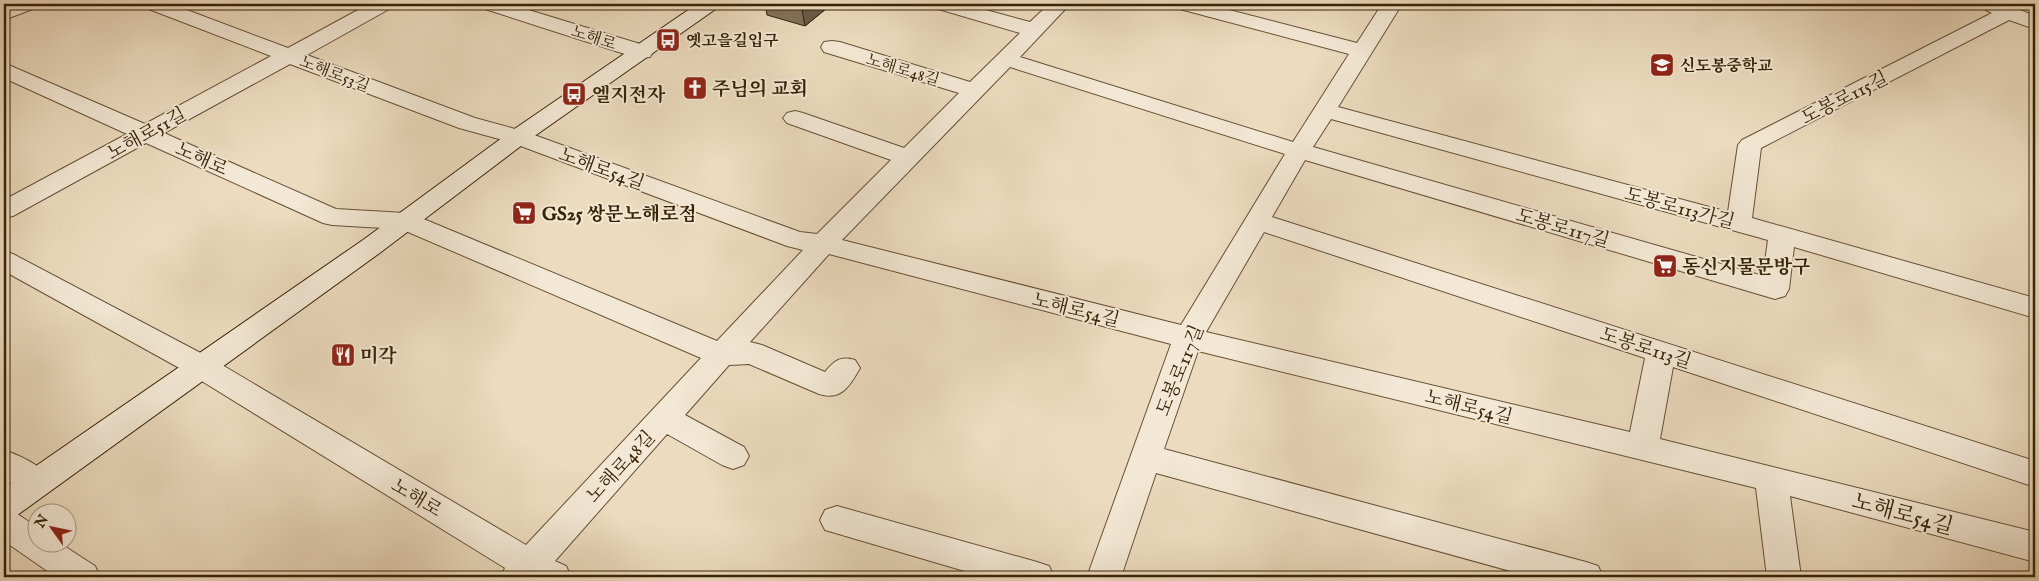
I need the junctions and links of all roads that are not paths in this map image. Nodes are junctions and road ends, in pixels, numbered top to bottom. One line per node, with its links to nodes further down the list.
1 (28, 4): 11 (street)
2 (153, 4): 17 (street, 노해로53길)
3 (384, 4): 17 (street, 노해로51길)
4 (489, 4): 16 (street, 노해로)
5 (710, 4): 16 (street, 노해로)
6 (942, 4): 13 (street)
7 (1060, 4): 13 (street, 노해로48길)
8 (1183, 4): 15 (street)
9 (1392, 4): 15 (street, 도봉로117길)
10 (1998, 8): 12 (street); 30 (street, 도봉로115길)
11 (4, 14)
12 (2035, 23)
13 (1034, 30): 18 (street, 노해로48길)
14 (832, 47): 20 (street, 노해로48길)
15 (1362, 50): 21 (street, 도봉로117길)
16 (642, 52): 24 (street, 노해로)
17 (288, 55): 23 (street, 노해로51길); 24 (street, 노해로53길)
18 (1006, 59): 20 (street, 노해로48길); 25 (street, 도봉로117길)
19 (4, 70): 23 (street, 노해로)
20 (974, 91): 26 (street, 노해로48길)
21 (1324, 110): 25 (street, 도봉로117길); 30 (street, 도봉로113가길)
22 (795, 118): 26 (street)
23 (146, 133): 27 (street, 노해로51길); 28 (street, 노해로)
24 (518, 137): 28 (street, 노해로); 32 (street, 노해로54길)
25 (1299, 151): 29 (street, 도봉로117길); 31 (street, 도봉로117길)
26 (908, 158): 32 (street, 노해로48길)
27 (4, 210)
28 (405, 221): 37 (street, 노해로); 38 (street, 노해로)
29 (1257, 221): 35 (street, 도봉로117길); 36 (street, 도봉로113길)
30 (1738, 223): 31 (street, 도봉로113가길)
31 (1782, 235): 34 (street, 도봉로113가길)
32 (824, 244): 35 (street, 노해로54길); 37 (street, 노해로48길)
33 (4, 260): 38 (street)
34 (2035, 308)
35 (1188, 337): 41 (street, 노해로54길); 43 (street, 도봉로117길)
36 (1661, 352): 41 (street); 45 (street, 도봉로113길)
37 (722, 354): 39 (street); 40 (street, 노해로48길)
38 (202, 367): 47 (street, 노해로); 52 (street, 노해로)
39 (845, 368)
40 (664, 418): 42 (street); 52 (street, 노해로48길)
41 (1642, 449): 46 (street, 노해로54길)
42 (733, 456)
43 (1145, 457): 55 (street, 도봉로117길); 56 (street)
44 (4, 462): 47 (street)
45 (2035, 474)
46 (1771, 479): 51 (street, 노해로54길); 57 (street)
47 (37, 483): 48 (street, 노해로)
48 (4, 506)
49 (836, 520): 54 (street)
50 (4, 522): 53 (street)
51 (2035, 547)
52 (534, 573)
53 (84, 577)
54 (1038, 577)
55 (1104, 577)
56 (1586, 577)
57 (1784, 577)

